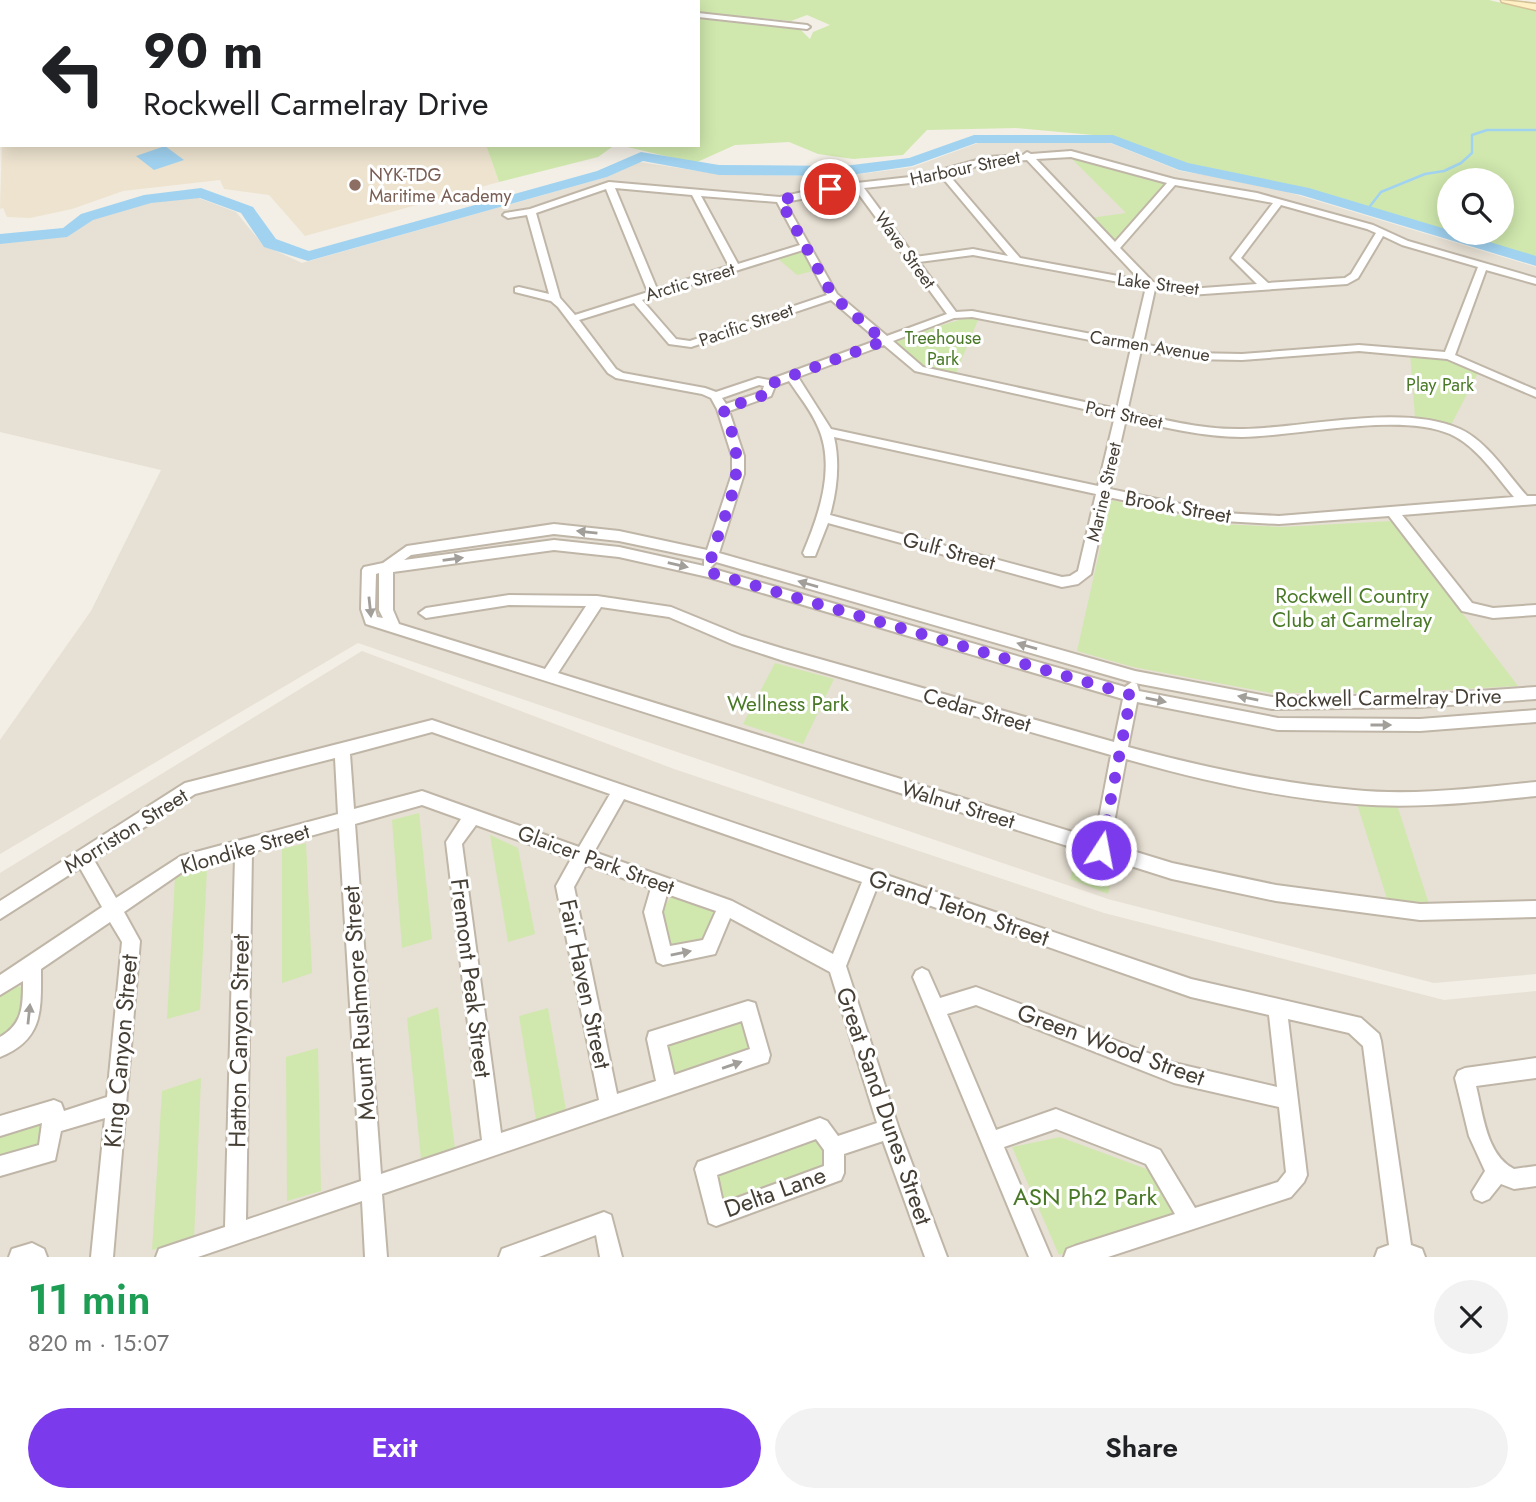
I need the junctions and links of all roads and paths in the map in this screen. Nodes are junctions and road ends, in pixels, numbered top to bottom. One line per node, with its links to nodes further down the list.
1 (1506, 0): 2 (street)
2 (1536, 7)
3 (700, 15): 4 (street)
4 (807, 27)
5 (1027, 155): 6 (street, Harbour Street); 7 (street, Harbour Street); 17 (street)
6 (942, 172): 9 (street, Harbour Street); 19 (street)
7 (1173, 183): 12 (street, Harbour Street); 17 (street)
8 (609, 185): 10 (street, Harbour Street); 13 (street, Harbour Street); 26 (street)
9 (857, 185): 11 (street, Harbour Street); 18 (street, Wave Street)
10 (694, 191): 11 (street, Harbour Street); 21 (street)
11 (780, 200): 16 (street, Port Street)
12 (1279, 202): 15 (street, Harbour Street); 24 (street)
13 (531, 212): 14 (street, Harbour Street); 28 (street)
14 (508, 215)
15 (1381, 232): 20 (street, Harbour Street); 24 (street, Lake Street)
16 (805, 246): 21 (street, Arctic Street); 27 (street, Port Street)
17 (1115, 248): 23 (street)
18 (912, 260): 19 (street, Lake Street); 30 (street, Wave Street)
19 (1017, 260): 23 (street, Lake Street)
20 (1483, 266): 22 (street, Harbour Street); 34 (street)
21 (734, 268): 26 (street, Arctic Street)
22 (1536, 281)
23 (1151, 286): 24 (street, Lake Street); 33 (street, Marine Street)
24 (1266, 287)
25 (519, 290): 28 (street)
26 (654, 293): 29 (street, Arctic Street)
27 (833, 296): 29 (street, Pacific Street); 32 (street, Port Street)
28 (555, 299): 31 (street)
29 (636, 299): 31 (street, Arctic Street)
30 (953, 316): 32 (street, Carmen Avenue); 33 (street, Carmen Avenue)
31 (574, 318): 38 (street)
32 (884, 341): 35 (street, Carmen Avenue); 40 (street, Port Street)
33 (1139, 345): 34 (street, Carmen Avenue); 40 (street, Marine Street)
34 (1448, 356): 37 (street, Carmen Avenue)
35 (791, 376): 36 (street, Carmen Avenue); 41 (street)
36 (770, 384): 38 (street, Carmen Avenue); 39 (street, Carmen Avenue)
37 (1536, 394)
38 (715, 396): 39 (street)
39 (723, 409): 47 (street)
40 (1122, 414): 42 (street, Marine Street); 43 (street, Port Street)
41 (826, 432): 42 (street, Brook Street); 45 (street)
42 (1104, 492): 44 (street, Brook Street); 50 (street, Marine Street)
43 (1530, 501): 44 (street, Brook Street)
44 (1394, 513): 52 (street)
45 (825, 518): 46 (street); 50 (street, Gulf Street)
46 (810, 553)
47 (711, 556): 48 (street, Rockwell Carmelray Drive, one-way to 48); 49 (street); 56 (street, Rockwell Carmelray Drive, one-way to 47)
48 (386, 568): 49 (street, Rockwell Carmelray Drive, one-way to 49); 54 (street); 54 (street, Walnut Street, one-way to 54)
49 (708, 572): 58 (street, Rockwell Carmelray Drive)
50 (1073, 581)
51 (597, 601): 53 (street, Cedar Street); 55 (street); 61 (street, Cedar Street)
52 (1536, 610)
53 (426, 613)
54 (394, 627): 55 (street, Walnut Street)
55 (548, 676): 67 (street, Walnut Street)
56 (1135, 677): 57 (street, Rockwell Carmelray Drive, one-way to 56); 58 (street)
57 (1536, 693)
58 (1131, 695): 59 (street, Rockwell Carmelray Drive, one-way to 59); 61 (street)
59 (1536, 716)
60 (342, 750): 63 (street, Grand Teton Street); 65 (street, Mount Rushmore Street); 69 (street, Morriston Street)
61 (1120, 751): 62 (street, Cedar Street); 67 (street)
62 (1536, 789)
63 (620, 791): 68 (street, Fair Haven Street); 70 (street, Grand Teton Street)
64 (473, 816): 65 (street, Glaicer Park Street); 68 (street, Glaicer Park Street); 92 (street, Fremont Peak Street)
65 (346, 820): 66 (street, Klondike Street); 97 (street, Mount Rushmore Street)
66 (244, 847): 73 (street, Klondike Street); 100 (street, Hatton Canyon Street)
67 (1101, 850): 74 (street, Walnut Street)
68 (581, 855): 71 (street, Glaicer Park Street); 87 (street, Fair Haven Street)
69 (83, 858): 73 (street, King Canyon Street); 75 (street, Morriston Street)
70 (872, 878): 77 (street, Great Sand Dunes Street); 81 (street, Grand Teton Street)
71 (661, 883): 72 (street, Glaicer Park Street); 72 (street, one-way to 72)
72 (726, 907): 77 (street, Glaicer Park Street)
73 (113, 909): 76 (street, Klondike Street); 86 (street, King Canyon Street)
74 (1536, 909)
75 (0, 911)
76 (32, 965): 79 (street, Klondike Street); 82 (street, one-way to 76)
77 (837, 966): 90 (street, Great Sand Dunes Street)
78 (922, 976): 80 (street)
79 (0, 986)
80 (937, 1008): 85 (street, Green Wood Street); 91 (street)
81 (1278, 1009): 85 (street); 101 (street, Grand Teton Street)
82 (0, 1048)
83 (1536, 1068): 95 (street)
84 (667, 1087): 84 (street, one-way to 84); 87 (street)
85 (1289, 1099): 99 (street)
86 (117, 1104): 88 (street); 104 (street, King Canyon Street)
87 (610, 1106): 92 (street)
88 (53, 1124): 89 (street); 94 (street)
89 (0, 1126)
90 (889, 1129): 93 (street, Delta Lane); 109 (street, Great Sand Dunes Street)
91 (992, 1142): 99 (street); 110 (street)
92 (493, 1146): 97 (street)
93 (834, 1147): 93 (street, Delta Lane)
94 (0, 1166)
95 (1498, 1170): 96 (street); 98 (street)
96 (1536, 1176)
97 (371, 1187): 100 (street); 106 (street, Mount Rushmore Street)
98 (1482, 1192)
99 (1190, 1220): 111 (street)
100 (235, 1234): 105 (street)
101 (1401, 1256)
102 (20, 1257): 103 (street)
103 (36, 1257)
104 (102, 1257)
105 (167, 1257)
106 (376, 1257)
107 (510, 1257): 108 (street)
108 (611, 1257)
109 (936, 1257)
110 (1040, 1257)
111 (1075, 1257)

